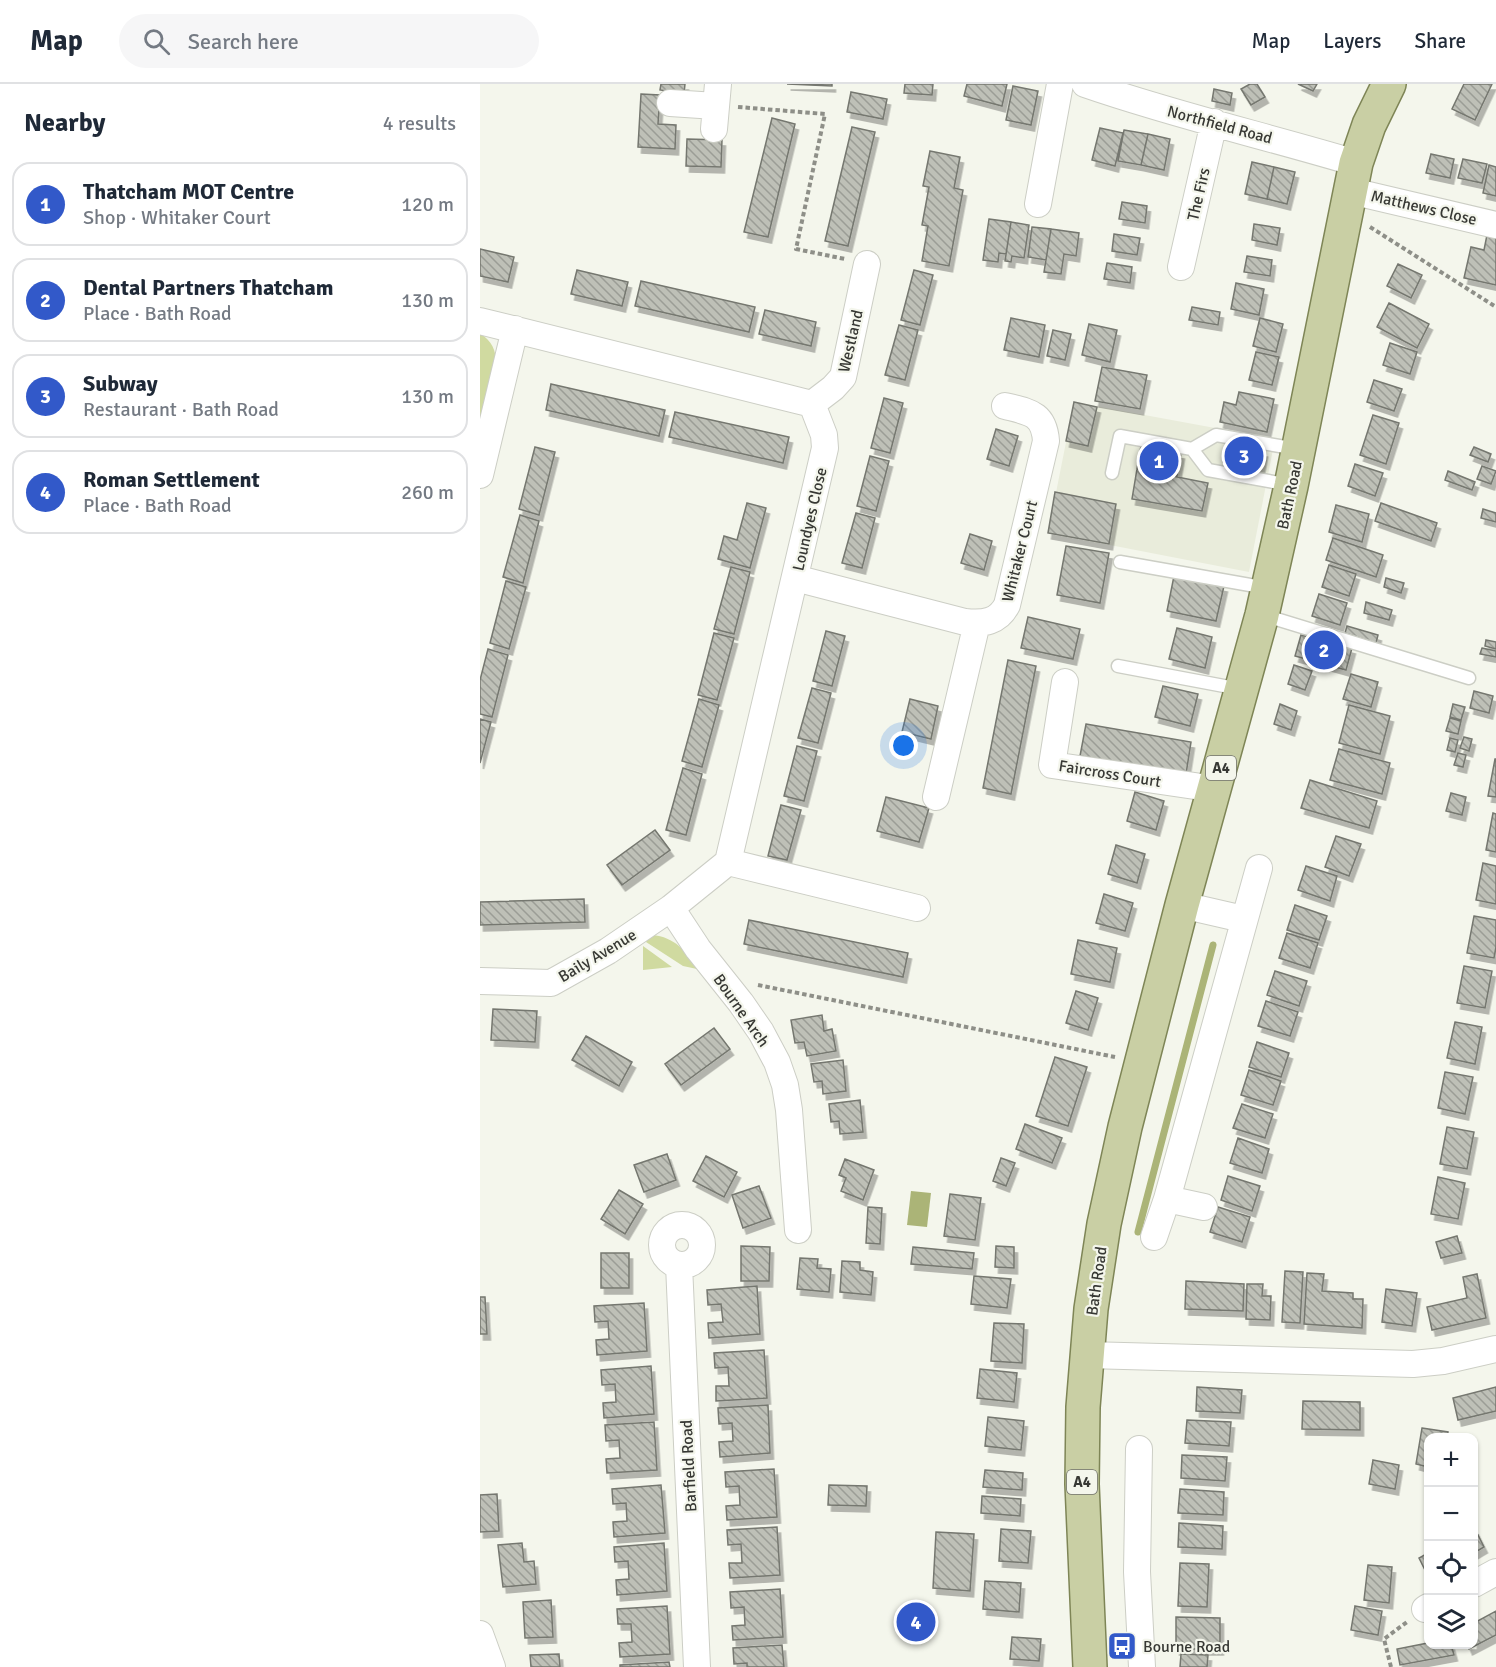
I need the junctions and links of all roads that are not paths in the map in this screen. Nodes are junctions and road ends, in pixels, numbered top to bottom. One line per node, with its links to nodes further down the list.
1 (1060, 84): 8 (street)
2 (1085, 84): 6 (street, Northfield Road)
3 (1389, 84): 7 (main road, Bath Road / A4)
4 (670, 104): 5 (street)
5 (720, 106)
6 (1214, 122): 7 (street, Northfield Road); 11 (street, The Firs)
7 (1354, 177): 9 (street, Matthews Close); 17 (main road, Bath Road / A4)
8 (1038, 204)
9 (1496, 225)
10 (867, 264): 14 (street, Westland)
11 (1181, 267)
12 (480, 321): 13 (street)
13 (515, 328): 14 (street); 19 (street)
14 (812, 404): 22 (street, Loundyes Close)
15 (1005, 406): 24 (street, Whitaker Court)
16 (1192, 449): 17 (lane); 18 (lane); 20 (lane)
17 (1298, 449): 20 (main road, Bath Road / A4)
18 (1112, 473)
19 (480, 476)
20 (1291, 486): 23 (main road, Bath Road / A4)
21 (1120, 562): 23 (lane)
22 (795, 578): 24 (street); 31 (street, Loundyes Close)
23 (1265, 602): 26 (lane); 28 (main road, Bath Road / A4)
24 (977, 623): 30 (street)
25 (1118, 666): 28 (lane)
26 (1469, 678)
27 (1065, 682): 29 (street, Faircross Court)
28 (1243, 690): 29 (main road, Bath Road / A4)
29 (1215, 789): 33 (main road, Bath Road / A4)
30 (936, 797)
31 (728, 862): 34 (street); 35 (street)
32 (1259, 868): 36 (street)
33 (1182, 905): 36 (street); 44 (main road, Bath Road / A4)
34 (671, 908): 37 (street, Baily Avenue); 40 (street, Bourne Arch)
35 (917, 908)
36 (1243, 919): 38 (street)
37 (480, 981)
38 (1167, 1199): 39 (street); 41 (street)
39 (1204, 1207)
40 (798, 1230)
41 (1154, 1237)
42 (680, 1265): 50 (street, Barfield Road)
43 (1496, 1349): 44 (street)
44 (1087, 1355): 51 (main road, Bath Road / A4)
45 (1139, 1449): 52 (street)
46 (1496, 1572): 47 (street)
47 (1478, 1581)
48 (480, 1634): 49 (street)
49 (492, 1667)
50 (697, 1667)
51 (1090, 1667)
52 (1142, 1667)

